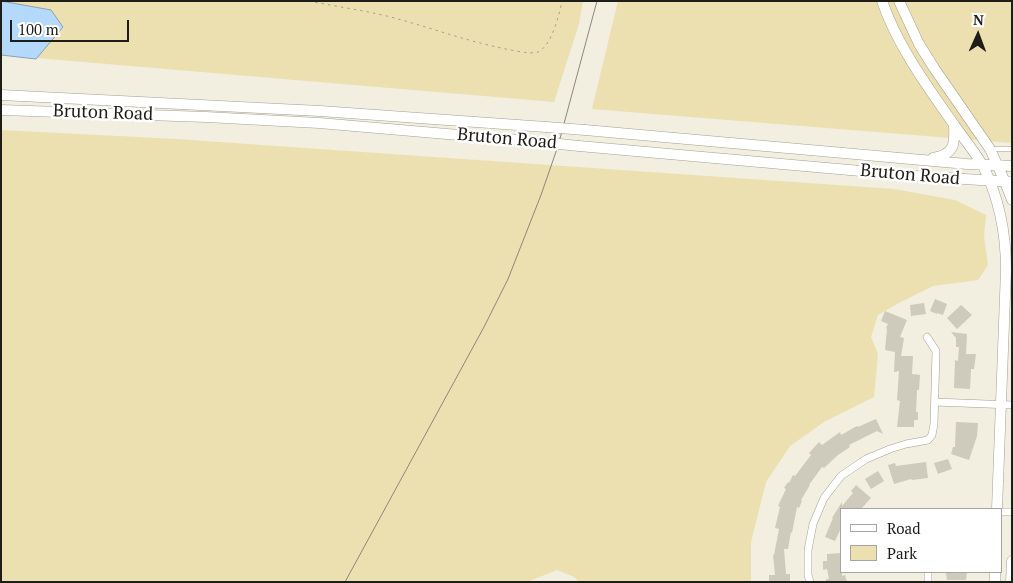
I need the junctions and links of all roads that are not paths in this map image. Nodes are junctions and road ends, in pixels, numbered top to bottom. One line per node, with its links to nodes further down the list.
1 (882, 1): 7 (main road)
2 (899, 1): 8 (main road)
3 (1, 95): 4 (main road, Bruton Road)
4 (206, 105): 6 (main road); 10 (main road, Bruton Road, bridge)
5 (1, 110): 6 (main road, Bruton Road)
6 (206, 117): 14 (main road, Bruton Road, bridge)
7 (954, 124): 10 (main road); 11 (main road)
8 (990, 149): 9 (lane); 12 (main road)
9 (1012, 149)
10 (922, 160): 11 (main road, Bruton Road)
11 (982, 165): 12 (main road, Bruton Road); 14 (main road)
12 (998, 166): 13 (main road, Bruton Road); 15 (main road)
13 (1012, 166)
14 (989, 181): 15 (main road, Bruton Road); 17 (main road)
15 (1009, 182): 16 (main road)
16 (1012, 200)
17 (1009, 291): 20 (main road)
18 (927, 337): 19 (street)
19 (935, 402): 20 (street); 24 (street)
20 (1001, 404): 21 (street); 22 (main road)
21 (1012, 404)
22 (997, 508)
23 (1012, 561): 25 (main road)
24 (810, 582)
25 (1011, 582)

